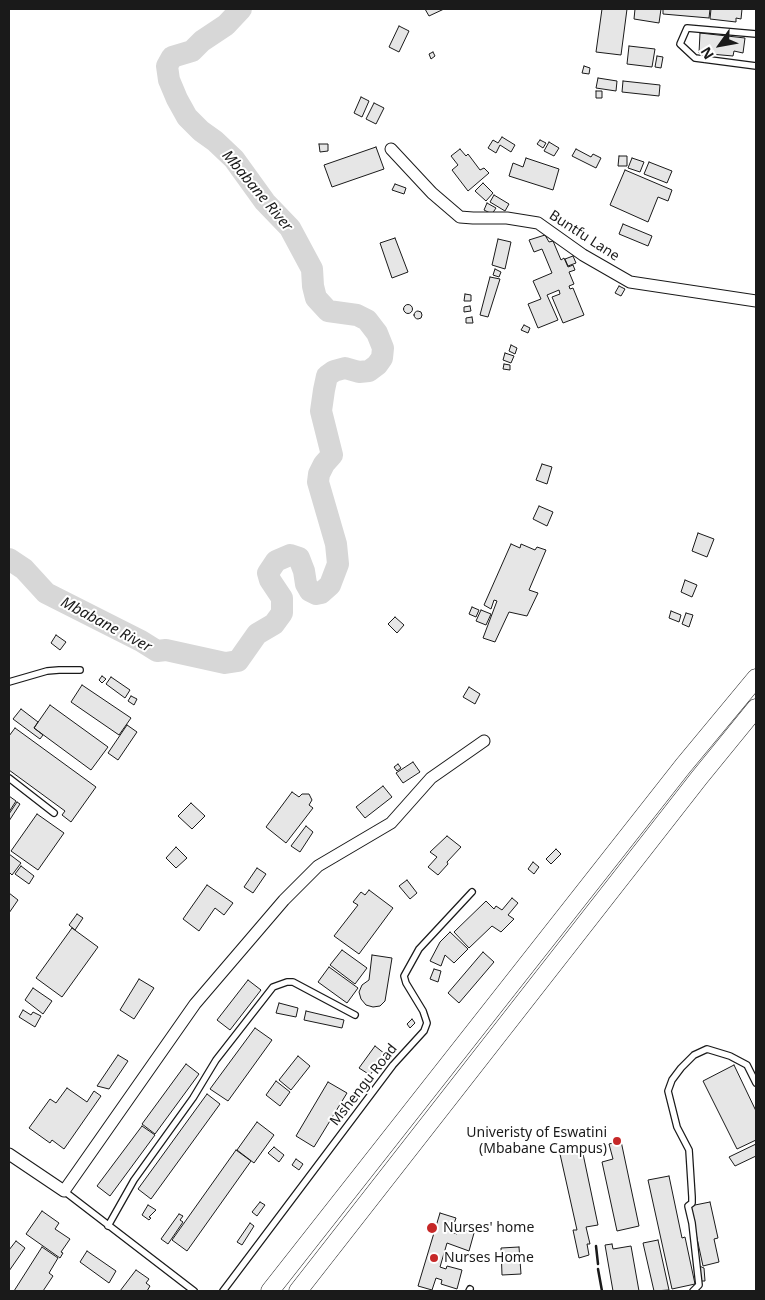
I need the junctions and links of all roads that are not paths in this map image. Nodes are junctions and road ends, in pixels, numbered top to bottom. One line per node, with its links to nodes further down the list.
1 (756, 34): 2 (lane)
2 (756, 66)
3 (391, 149): 4 (street, Buntfu Lane)
4 (756, 301)
5 (80, 670): 7 (lane)
6 (756, 678): 20 (main road)
7 (9, 682)
8 (756, 708): 21 (main road)
9 (484, 741): 16 (street)
10 (9, 778): 11 (lane)
11 (54, 813)
12 (472, 892): 19 (lane, Mshengu Road)
13 (355, 1015): 17 (lane)
14 (756, 1082): 22 (lane)
15 (9, 1154): 16 (street)
16 (64, 1191): 17 (lane)
17 (108, 1226): 18 (lane)
18 (194, 1291)
19 (224, 1291)
20 (270, 1291)
21 (298, 1291)
22 (693, 1291)

